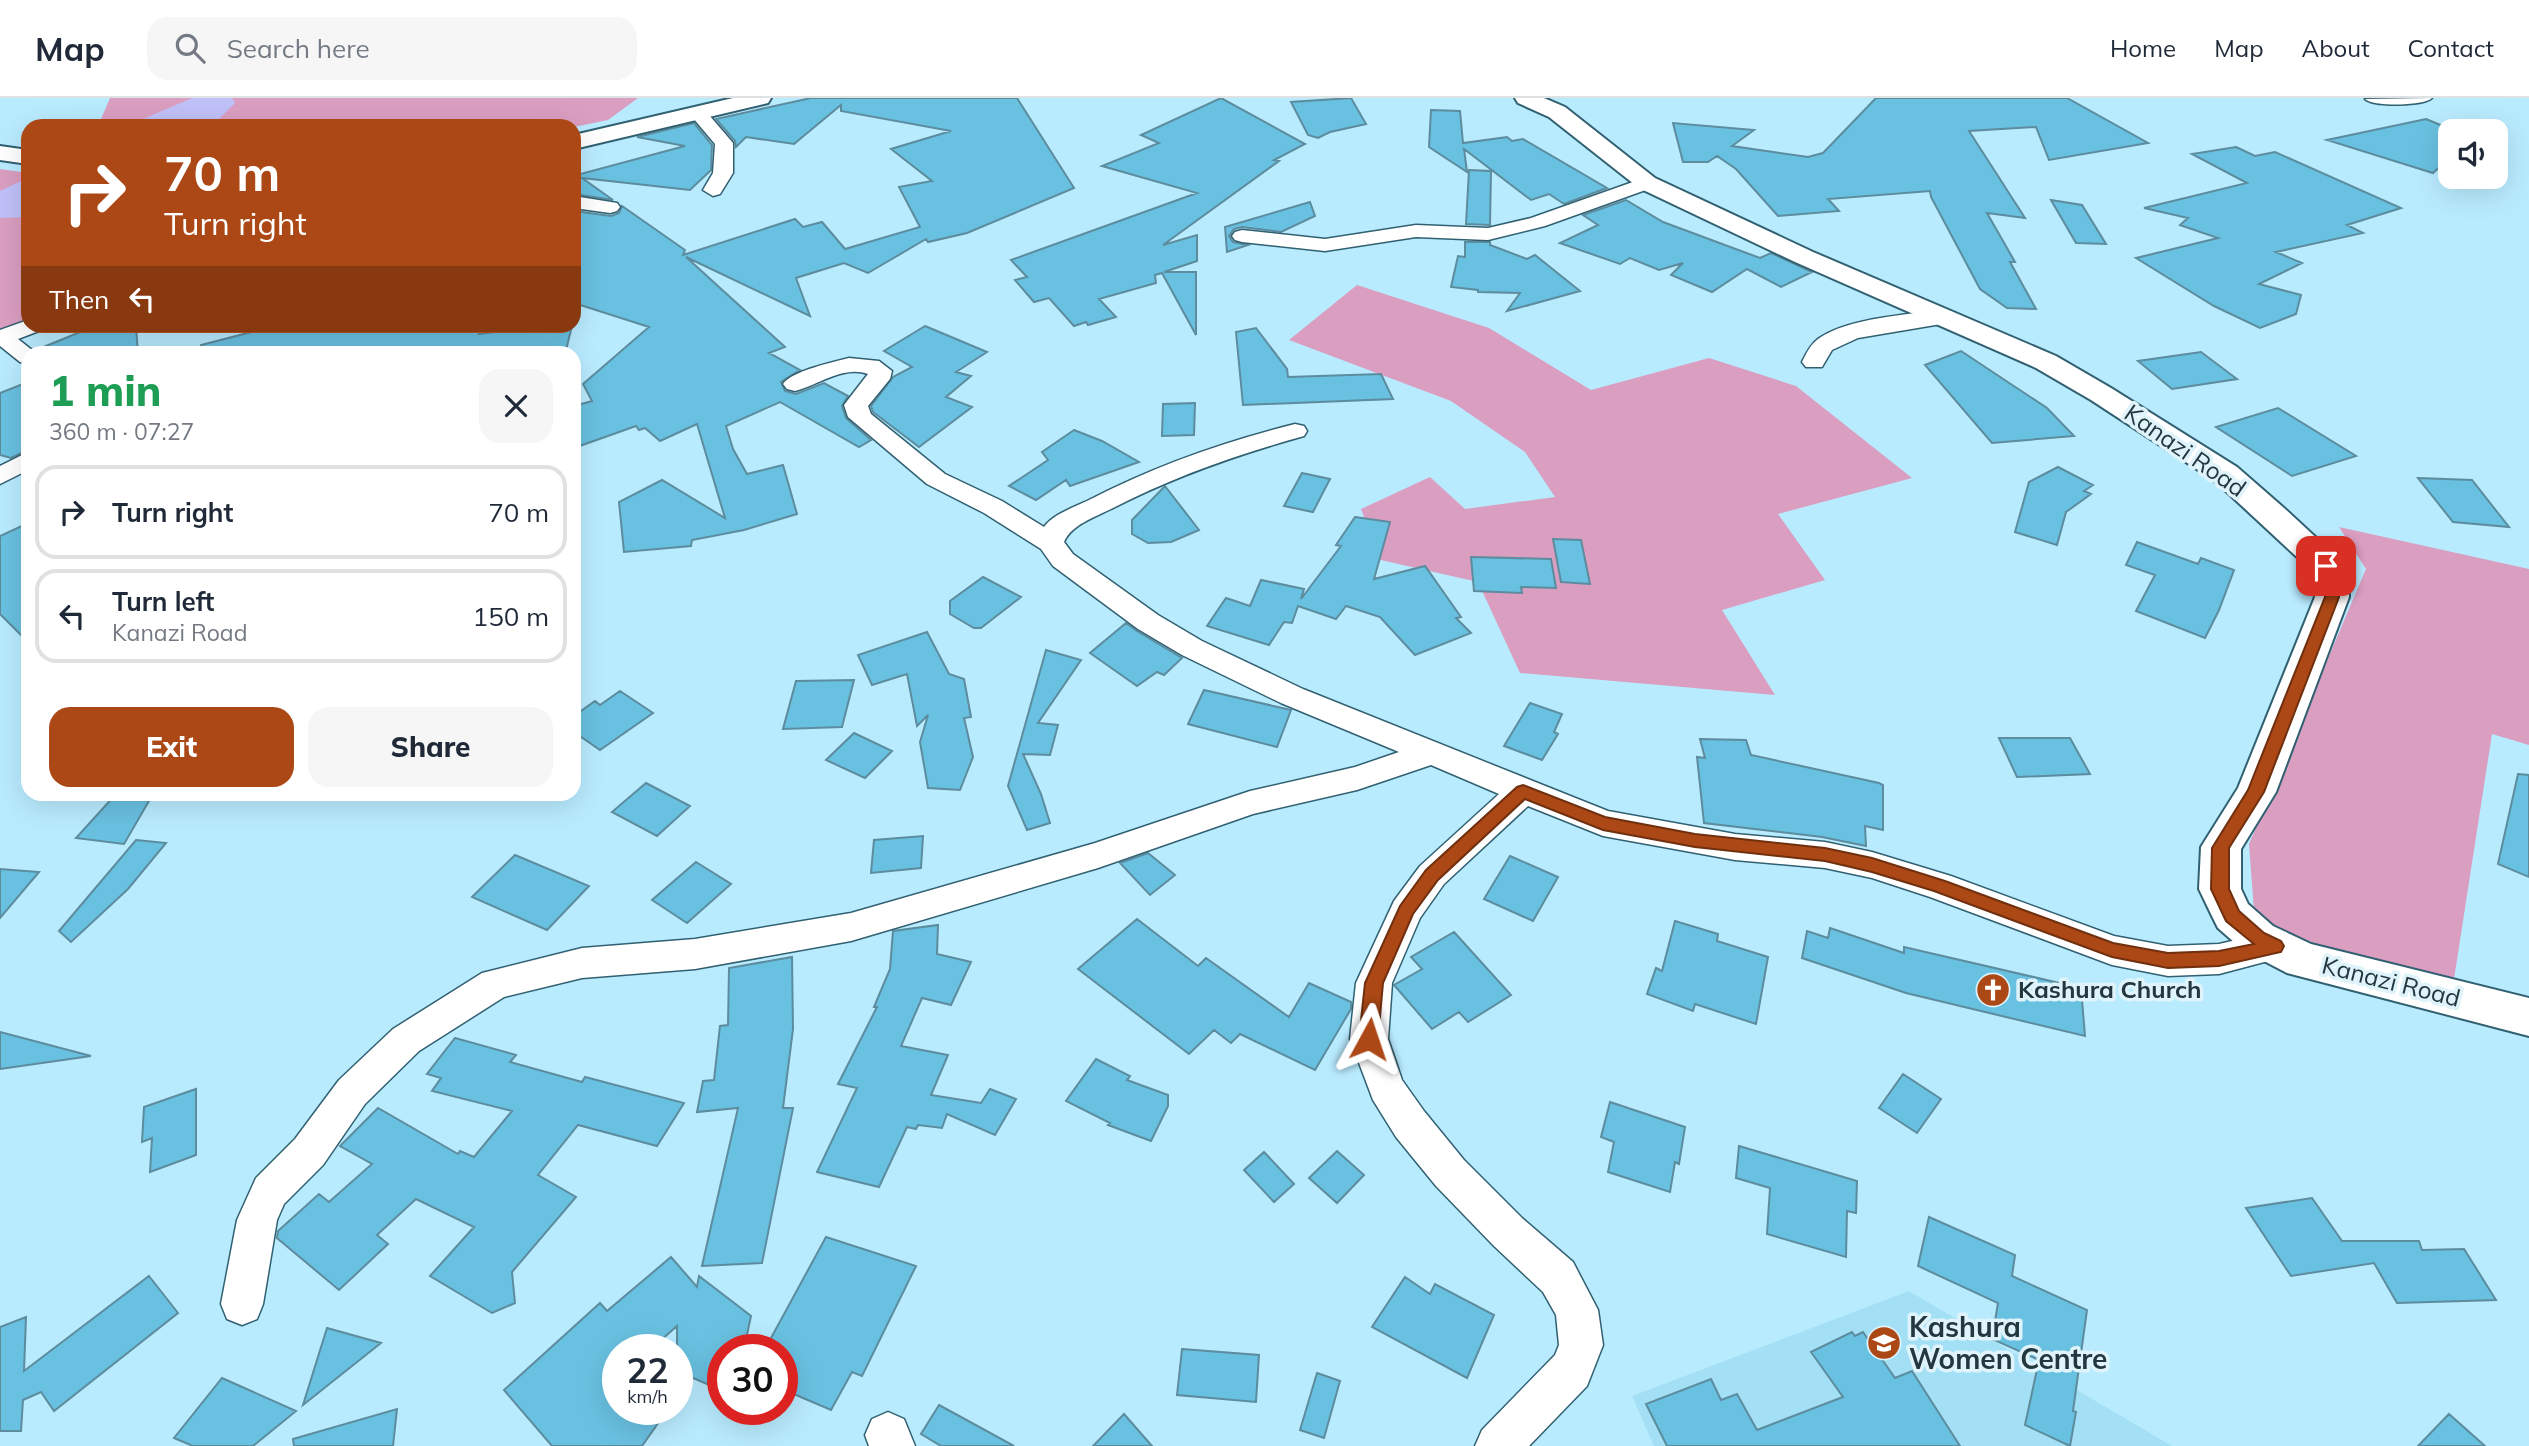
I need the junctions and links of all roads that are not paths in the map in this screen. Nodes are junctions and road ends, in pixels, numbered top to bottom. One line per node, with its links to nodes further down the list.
1 (756, 98): 5 (main road)
2 (1526, 98): 9 (main road, Kanazi Road)
3 (2423, 98): 4 (street)
4 (2374, 99)
5 (697, 112): 6 (main road); 10 (street)
6 (581, 140)
7 (0, 153): 8 (main road)
8 (21, 156)
9 (1647, 183): 13 (street); 14 (main road, Kanazi Road)
10 (713, 190)
11 (581, 202): 12 (street)
12 (610, 207)
13 (1242, 236)
14 (1945, 317): 18 (street); 26 (main road, Kanazi Road)
15 (21, 330): 16 (street)
16 (1, 337): 17 (street)
17 (21, 353)
18 (1814, 362)
19 (795, 384): 23 (street)
20 (1294, 431): 23 (street)
21 (21, 464): 22 (street)
22 (0, 476)
23 (1049, 543): 24 (street)
24 (1429, 754): 25 (street); 28 (street)
25 (1523, 791): 26 (street); 29 (street)
26 (2275, 946): 27 (main road, Kanazi Road)
27 (2529, 1017)
28 (242, 1304)
29 (1498, 1446)

